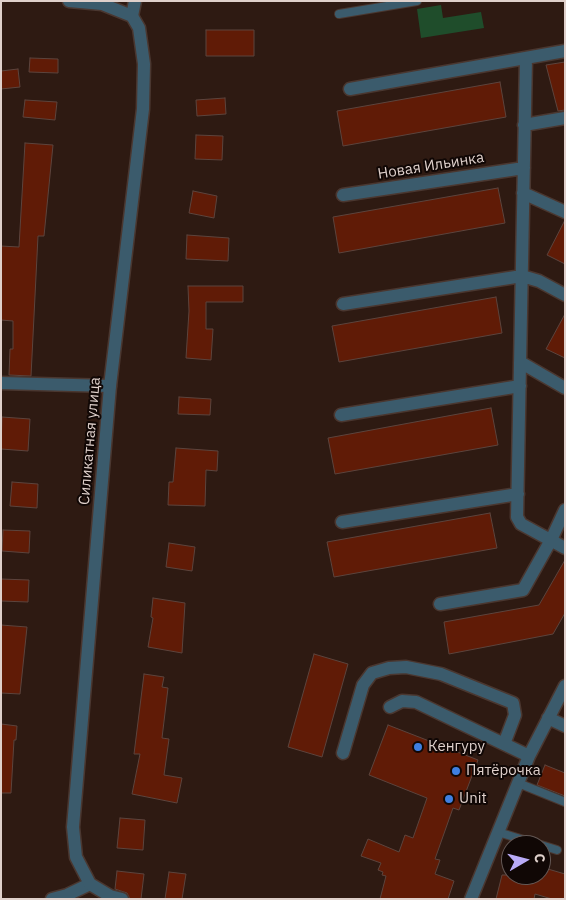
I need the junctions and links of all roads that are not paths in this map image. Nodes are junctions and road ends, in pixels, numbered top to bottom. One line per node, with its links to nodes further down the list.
1 (69, 1): 5 (street)
2 (135, 1): 5 (street)
3 (418, 1): 4 (lane)
4 (339, 14)
5 (132, 16): 20 (street, Силикатная улица)
6 (565, 51): 7 (street)
7 (526, 59): 8 (street); 10 (street)
8 (350, 89)
9 (565, 118): 10 (street)
10 (524, 125): 11 (street)
11 (524, 168): 12 (street); 13 (street, Новая Ильинка)
12 (523, 193): 14 (street); 15 (street)
13 (343, 196)
14 (565, 212)
15 (522, 276): 16 (street); 17 (street); 18 (street)
16 (565, 295)
17 (343, 304)
18 (520, 362): 21 (street); 22 (street)
19 (1, 383): 20 (street)
20 (110, 386): 43 (street, Силикатная улица)
21 (520, 386): 23 (street); 24 (street)
22 (565, 388)
23 (341, 415)
24 (518, 494): 26 (street); 27 (street)
25 (565, 510): 27 (street)
26 (342, 522)
27 (551, 540): 28 (street); 29 (street)
28 (565, 548)
29 (440, 604)
30 (565, 686): 32 (street)
31 (390, 707): 34 (street)
32 (548, 718): 33 (street); 36 (street)
33 (565, 726)
34 (504, 744): 35 (street); 36 (street)
35 (343, 753)
36 (529, 756): 37 (street)
37 (518, 783): 38 (lane); 39 (street)
38 (565, 802)
39 (498, 832): 40 (lane); 46 (street)
40 (508, 835)
41 (551, 848): 42 (lane)
42 (557, 850)
43 (90, 884): 44 (street); 45 (street)
44 (52, 899)
45 (122, 899)
46 (470, 899)

